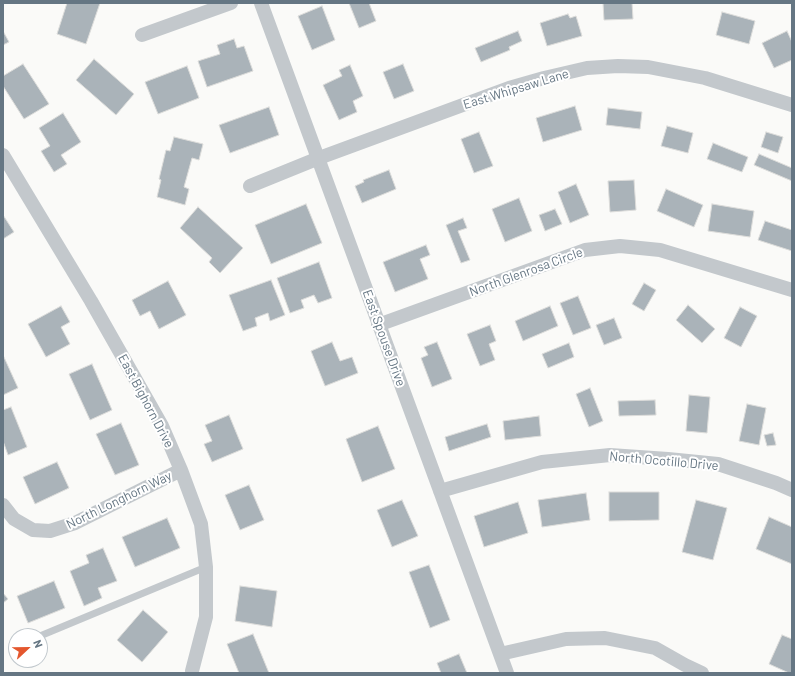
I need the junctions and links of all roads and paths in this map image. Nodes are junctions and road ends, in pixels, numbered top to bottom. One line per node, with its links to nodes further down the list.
1 (232, 3): 3 (street)
2 (261, 3): 6 (street, East Spouse Drive)
3 (142, 35)
4 (792, 105): 6 (street, East Whipsaw Lane)
5 (3, 155): 10 (street, East Bighorn Drive)
6 (319, 158): 7 (street, East Whipsaw Lane); 9 (street, East Spouse Drive)
7 (250, 186)
8 (792, 290): 9 (street, North Glenrosa Circle)
9 (378, 325): 12 (street, East Spouse Drive)
10 (181, 470): 13 (street, North Longhorn Way); 14 (street, East Bighorn Drive)
11 (792, 490): 12 (street, North Ocotillo Drive)
12 (440, 491): 16 (street, East Spouse Drive)
13 (3, 505)
14 (206, 567): 15 (lane); 18 (street, East Bighorn Drive)
15 (48, 633)
16 (500, 654): 17 (street); 19 (street, East Spouse Drive)
17 (687, 669): 20 (street)
18 (192, 671)
19 (507, 673)
20 (702, 673)

